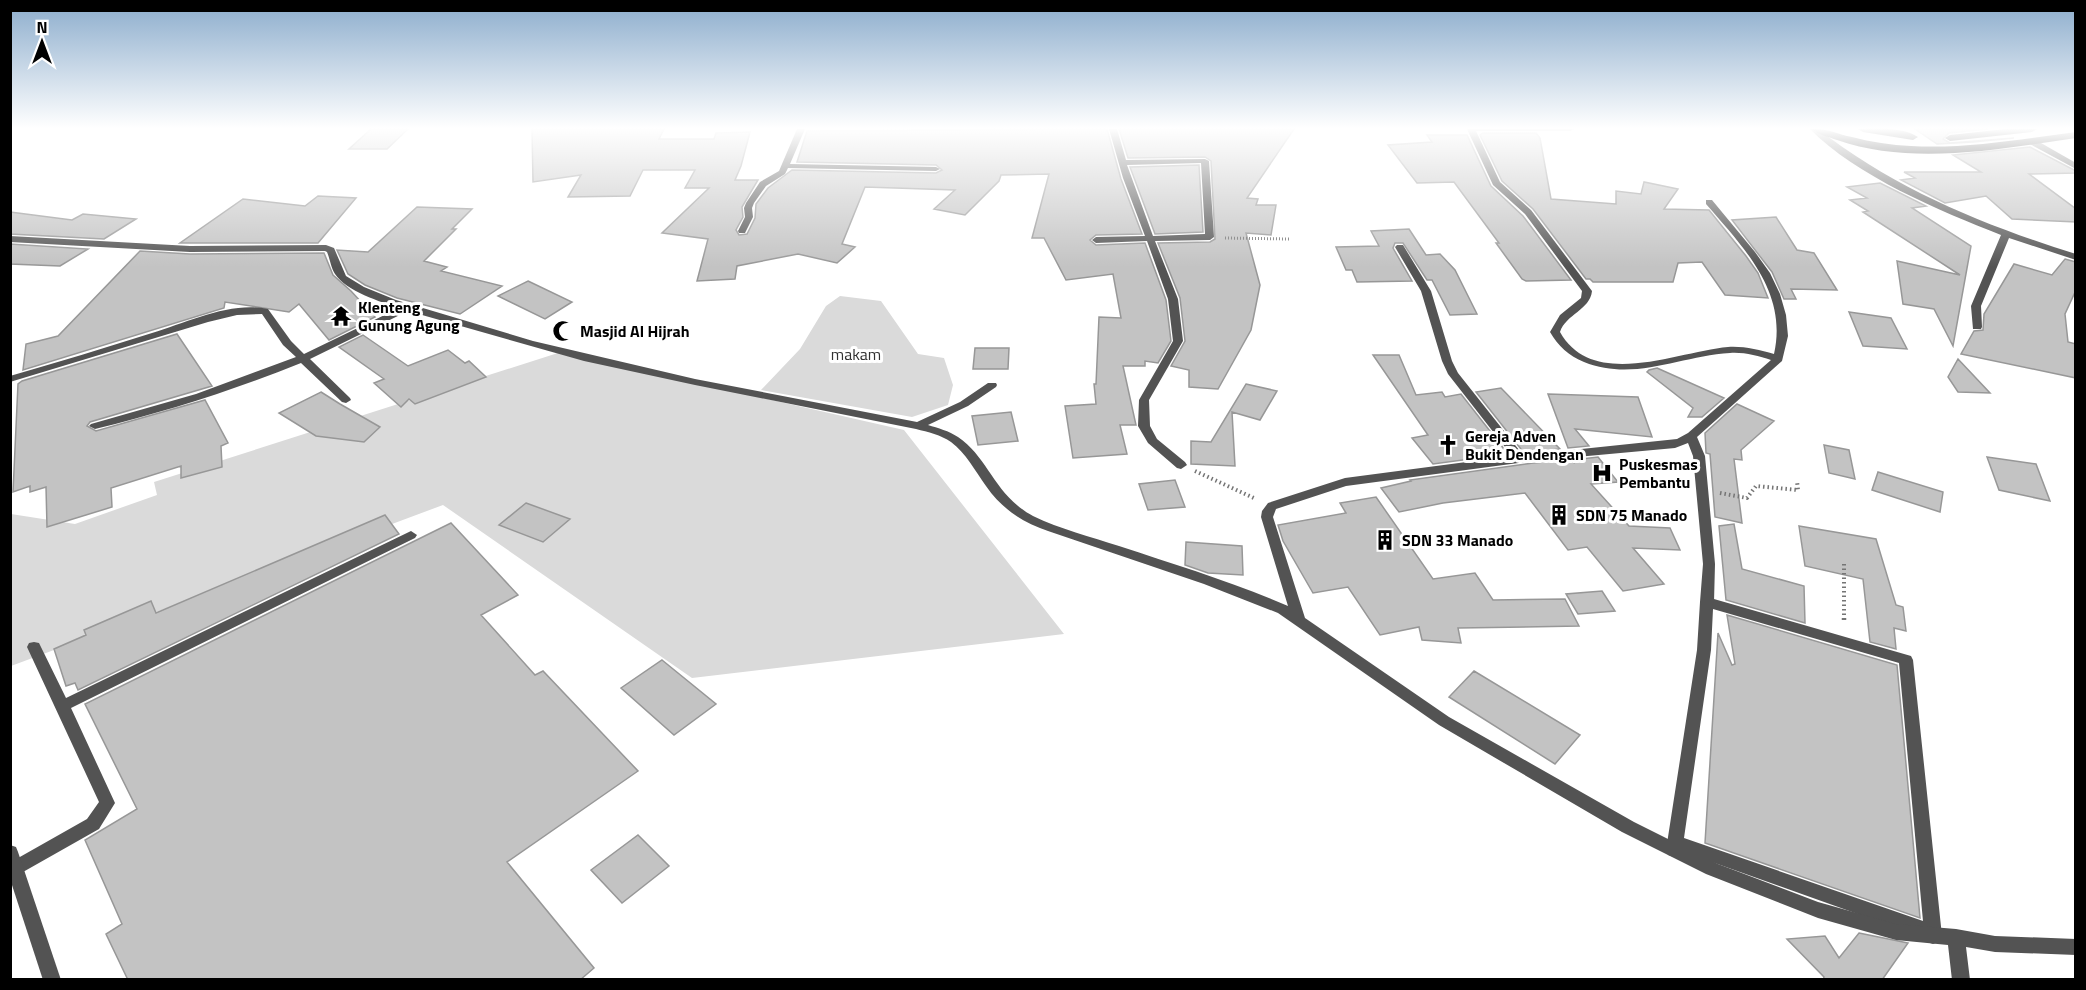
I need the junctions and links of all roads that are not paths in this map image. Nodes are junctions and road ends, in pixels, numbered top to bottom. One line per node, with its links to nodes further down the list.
1 (777, 175): 7 (street)
2 (1127, 175): 9 (street)
3 (1207, 175): 9 (street)
4 (1492, 175): 17 (street)
5 (1883, 175): 8 (street)
6 (1709, 202): 17 (street)
7 (742, 231)
8 (2006, 234): 13 (street); 15 (street)
9 (1151, 238): 11 (street); 25 (street)
10 (10, 239): 14 (street)
11 (1096, 240)
12 (1400, 247): 24 (street)
13 (2076, 257)
14 (409, 307): 16 (street); 22 (street)
15 (1977, 327)
16 (302, 358): 18 (street); 20 (street); 21 (street)
17 (1778, 359): 23 (street)
18 (10, 379)
19 (992, 385): 22 (street)
20 (346, 400)
21 (95, 426)
22 (918, 426): 28 (street)
23 (1692, 438): 24 (street); 27 (street)
24 (1520, 459): 28 (street)
25 (1180, 465)
26 (411, 535): 30 (street)
27 (1707, 602): 31 (street); 33 (street)
28 (1299, 622): 31 (street)
29 (34, 647): 30 (street)
30 (63, 706): 32 (street)
31 (1675, 846): 33 (street)
32 (14, 860): 36 (street)
33 (1933, 934): 34 (street)
34 (1956, 937): 35 (street); 37 (street)
35 (2076, 947)
36 (52, 980)
37 (1961, 980)

